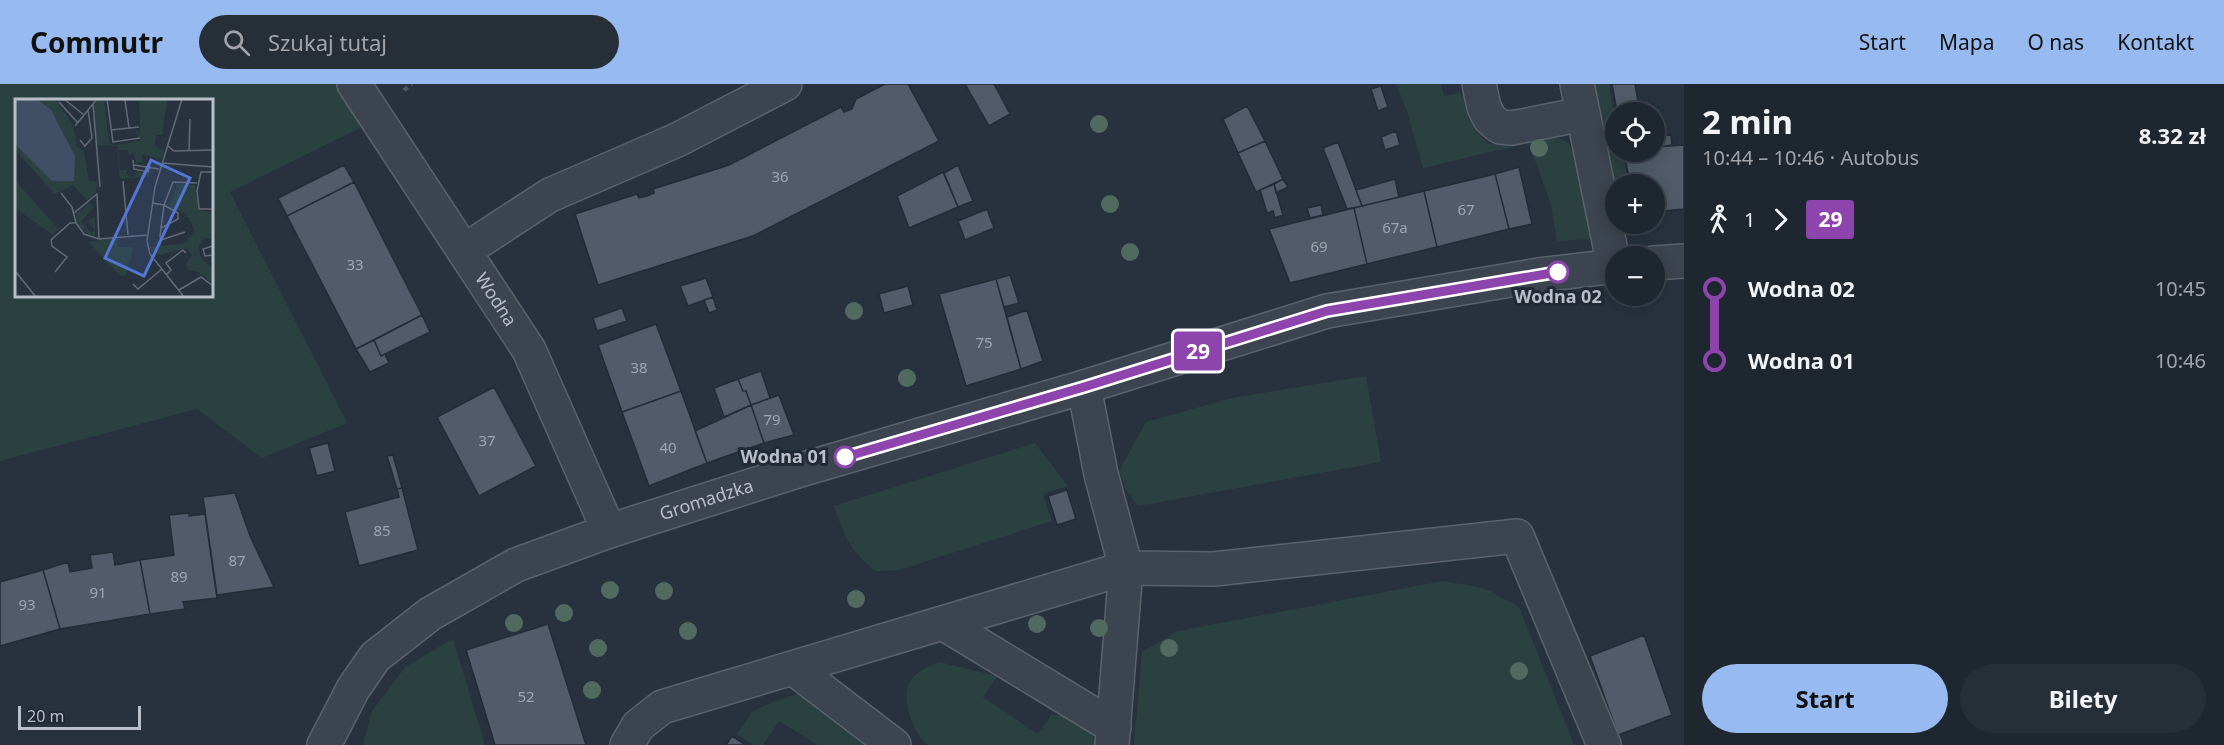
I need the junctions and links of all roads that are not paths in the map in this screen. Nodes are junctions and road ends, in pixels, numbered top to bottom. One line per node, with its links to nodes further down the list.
1 (354, 84): 6 (street, Wodna)
2 (785, 84): 6 (street)
3 (1479, 84): 4 (street)
4 (1580, 99): 5 (street)
5 (1611, 246)
6 (464, 251): 11 (street, Wodna)
7 (1684, 261): 8 (street)
8 (1665, 262)
9 (1605, 267): 10 (street, Gromadzka)
10 (1084, 387): 11 (street, Gromadzka); 12 (street)
11 (609, 531): 16 (street, Gromadzka)
12 (1126, 568): 13 (street); 15 (street); 19 (street)
13 (943, 623): 14 (street); 15 (street)
14 (793, 668): 17 (street); 18 (street)
15 (1113, 736)
16 (324, 745)
17 (627, 745)
18 (894, 745)
19 (1604, 745)

